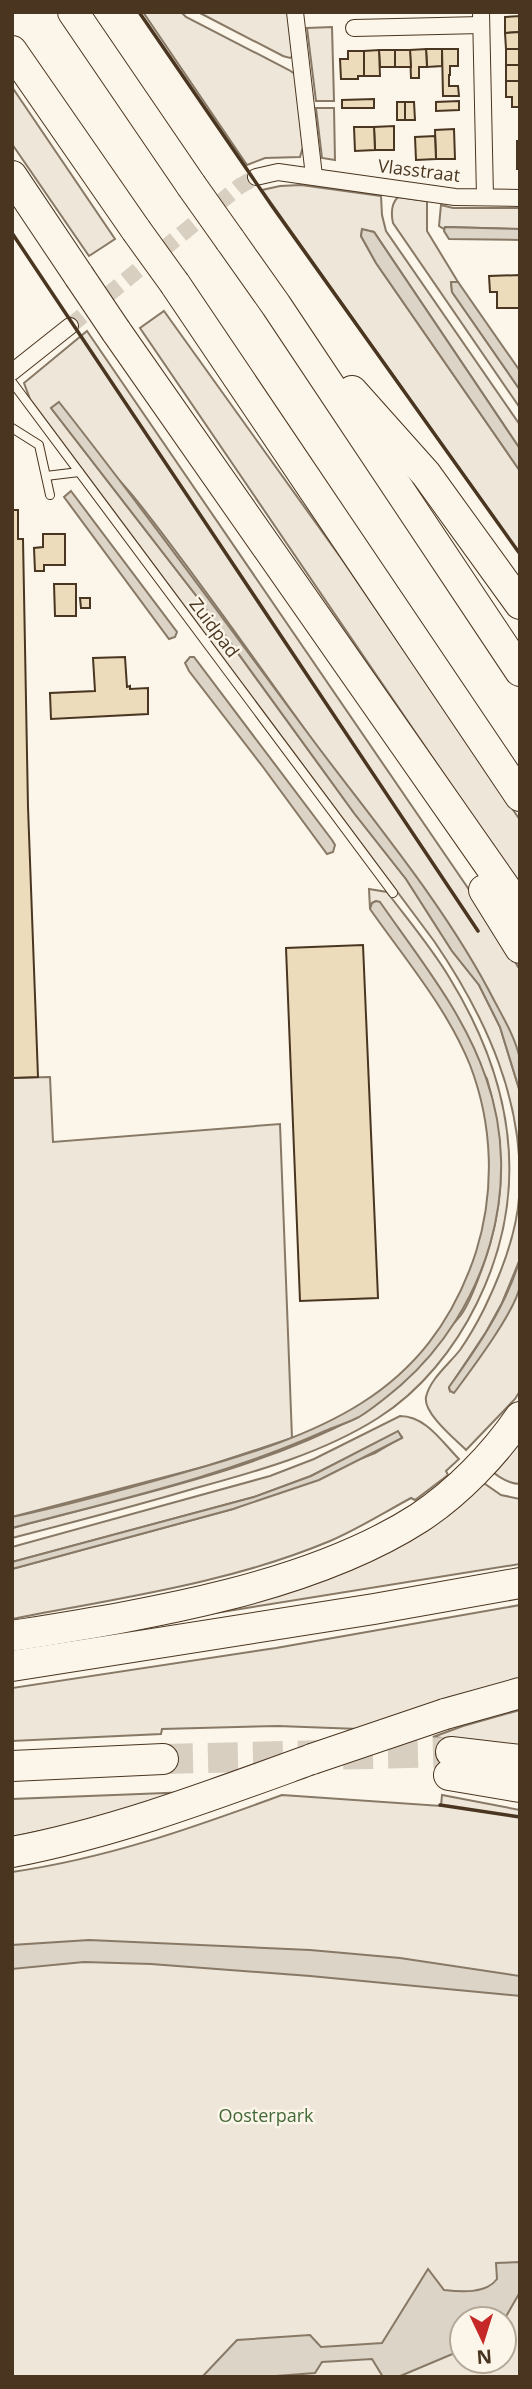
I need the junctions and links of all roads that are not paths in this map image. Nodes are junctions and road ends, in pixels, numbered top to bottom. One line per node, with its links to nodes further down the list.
1 (73, 12): 11 (highway, bridge)
2 (295, 12): 7 (street)
3 (481, 19): 4 (street); 9 (street)
4 (354, 28)
5 (12, 51): 22 (highway, bridge)
6 (12, 176): 21 (highway, bridge)
7 (314, 176): 8 (street, Vlasstraat); 9 (street, Vlasstraat)
8 (256, 177)
9 (485, 197): 10 (street, Vlasstraat)
10 (520, 198)
11 (276, 304): 19 (highway); 20 (highway)
12 (70, 326): 13 (street)
13 (12, 372)
14 (12, 382): 16 (lane, Zuidpad)
15 (12, 428): 17 (lane)
16 (79, 472): 17 (lane); 23 (lane, Zuidpad)
17 (46, 476): 18 (lane)
18 (50, 495)
19 (520, 604)
20 (520, 671)
21 (433, 786): 24 (highway); 25 (highway)
22 (520, 796)
23 (393, 893)
24 (520, 909)
25 (520, 948)
26 (520, 1417): 28 (highway)
27 (520, 1583): 29 (highway)
28 (12, 1636)
29 (12, 1666)
30 (520, 1693): 35 (highway, bridge)
31 (163, 1759): 33 (highway)
32 (520, 1760): 34 (highway)
33 (12, 1766)
34 (520, 1787)
35 (12, 1852)

